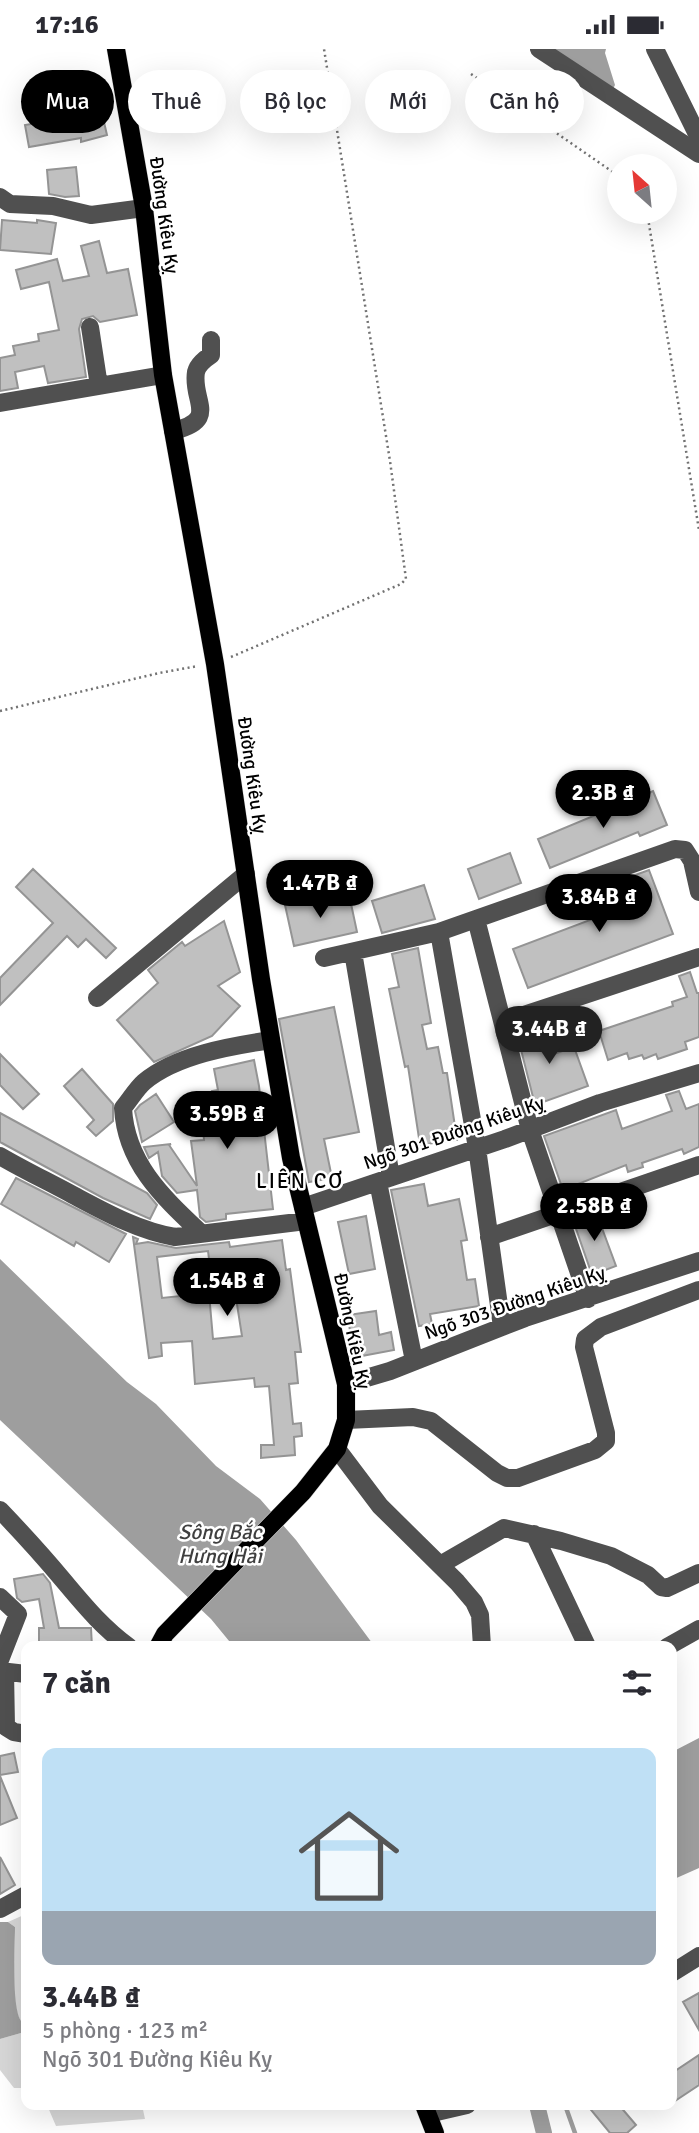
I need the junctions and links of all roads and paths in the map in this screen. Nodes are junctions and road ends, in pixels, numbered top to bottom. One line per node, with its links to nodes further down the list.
1 (116, 49): 10 (main road, Đường Kiêu Kỵ)
2 (324, 49): 19 (path)
3 (539, 49): 7 (street)
4 (655, 49): 6 (street)
5 (556, 133): 8 (path)
6 (699, 138)
7 (699, 154)
8 (607, 168)
9 (0, 197): 10 (street)
10 (144, 208): 14 (main road, Đường Kiêu Kỵ)
11 (649, 224): 18 (path)
12 (90, 327): 15 (street)
13 (211, 340): 17 (street)
14 (163, 375): 15 (street); 17 (main road, Đường Kiêu Kỵ)
15 (99, 386): 16 (street)
16 (0, 403)
17 (173, 431): 19 (main road, Đường Kiêu Kỵ)
18 (699, 530)
19 (215, 664): 20 (path); 21 (main road, Đường Kiêu Kỵ)
20 (0, 711)
21 (246, 874): 28 (street); 30 (main road, Đường Kiêu Kỵ)
22 (699, 891): 23 (street)
23 (476, 919): 24 (street); 29 (street)
24 (439, 932): 25 (street); 33 (street)
25 (353, 952): 27 (street); 36 (street)
26 (699, 957): 29 (street)
27 (324, 958)
28 (97, 998)
29 (503, 1022): 32 (street)
30 (271, 1040): 38 (main road, Đường Kiêu Kỵ); 39 (street)
31 (699, 1073): 32 (street, Ngõ 301 Đường Kiêu Kỵ)
32 (530, 1130): 33 (street, Ngõ 301 Đường Kiêu Kỵ); 37 (street)
33 (477, 1148): 36 (street, Ngõ 301 Đường Kiêu Kỵ); 40 (street)
34 (0, 1156): 39 (street, Ngõ 301 Đường Kiêu Kỵ)
35 (699, 1165): 37 (street)
36 (385, 1179): 38 (street, Ngõ 301 Đường Kiêu Kỵ); 45 (street)
37 (559, 1212): 40 (street); 43 (street)
38 (304, 1214): 39 (street, Ngõ 301 Đường Kiêu Kỵ); 46 (main road, Đường Kiêu Kỵ)
39 (202, 1234)
40 (489, 1237): 44 (street)
41 (699, 1261): 43 (street, Ngõ 303 Đường Kiêu Kỵ)
42 (699, 1290): 47 (street)
43 (588, 1299): 44 (street, Ngõ 303 Đường Kiêu Kỵ)
44 (502, 1327): 45 (street, Ngõ 303 Đường Kiêu Kỵ)
45 (414, 1361): 46 (street, Ngõ 303 Đường Kiêu Kỵ)
46 (346, 1384): 47 (main road, Đường Kiêu Kỵ)
47 (346, 1420): 48 (main road, Đường Kiêu Kỵ)
48 (337, 1449): 51 (street); 55 (main road, Đường Kiêu Kỵ)
49 (0, 1510): 56 (street)
50 (534, 1534): 51 (street); 52 (street); 58 (street)
51 (440, 1566): 57 (street)
52 (699, 1573)
53 (0, 1597): 60 (street)
54 (699, 1629): 59 (street)
55 (161, 1640)
56 (121, 1641)
57 (482, 1641)
58 (585, 1641)
59 (677, 1641)
60 (2, 1667): 61 (street); 62 (street)
61 (21, 1673)
62 (21, 1733)
63 (21, 1898): 64 (street)
64 (0, 1909)
65 (699, 1956): 66 (street)
66 (677, 1970)
67 (426, 2110): 68 (main road)
68 (435, 2133)

